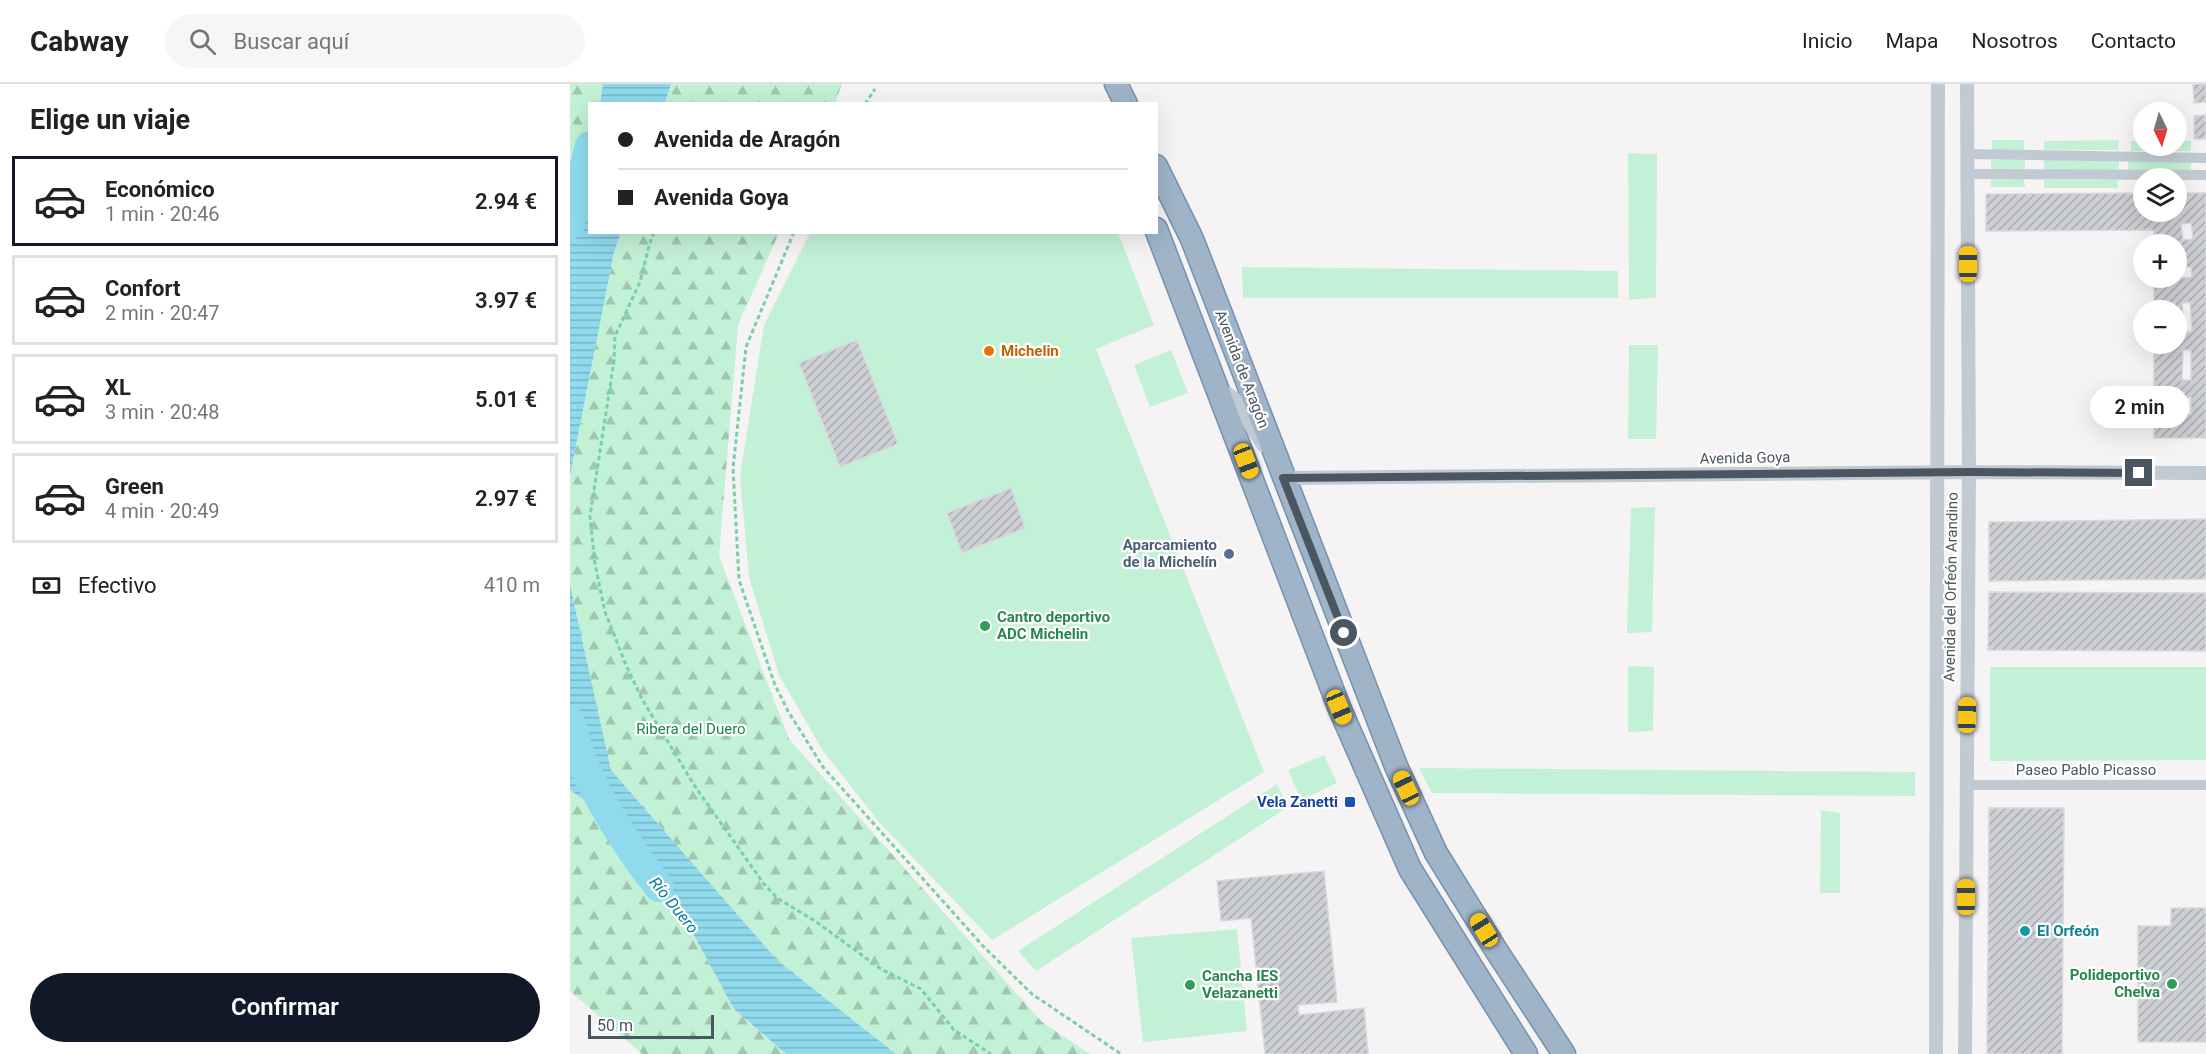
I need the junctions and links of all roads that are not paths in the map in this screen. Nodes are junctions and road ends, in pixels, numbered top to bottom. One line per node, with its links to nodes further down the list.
1 (1102, 84): 5 (highway)
2 (1116, 84): 6 (highway)
3 (1938, 84): 18 (street, Avenida del Orfeón Arandino)
4 (1967, 84): 7 (street, Avenida del Orfeón Arandino)
5 (1108, 102)
6 (1125, 102)
7 (1967, 154): 8 (street); 12 (street, Avenida del Orfeón Arandino)
8 (2034, 155): 9 (street); 13 (street)
9 (2124, 157): 10 (street); 14 (street)
10 (2204, 158): 15 (street)
11 (1158, 170): 21 (highway, Avenida de Aragón)
12 (1967, 174): 13 (street); 19 (street, Avenida del Orfeón Arandino)
13 (2034, 174): 14 (street)
14 (2123, 175): 15 (street)
15 (2204, 175)
16 (1158, 234): 17 (highway, Avenida de Aragón)
17 (1220, 394): 21 (street); 24 (highway, Avenida de Aragón)
18 (1938, 472): 19 (street, Avenida Goya); 21 (street, Avenida Goya); 26 (street, Avenida del Orfeón Arandino)
19 (1969, 472): 20 (street, Avenida Goya); 22 (street, Avenida del Orfeón Arandino)
20 (2206, 473)
21 (1283, 478): 25 (highway, Avenida de Aragón)
22 (1966, 785): 23 (street, Paseo Pablo Picasso); 27 (street, Avenida del Orfeón Arandino)
23 (2206, 785)
24 (1526, 1054)
25 (1564, 1054)
26 (1936, 1054)
27 (1965, 1054)

